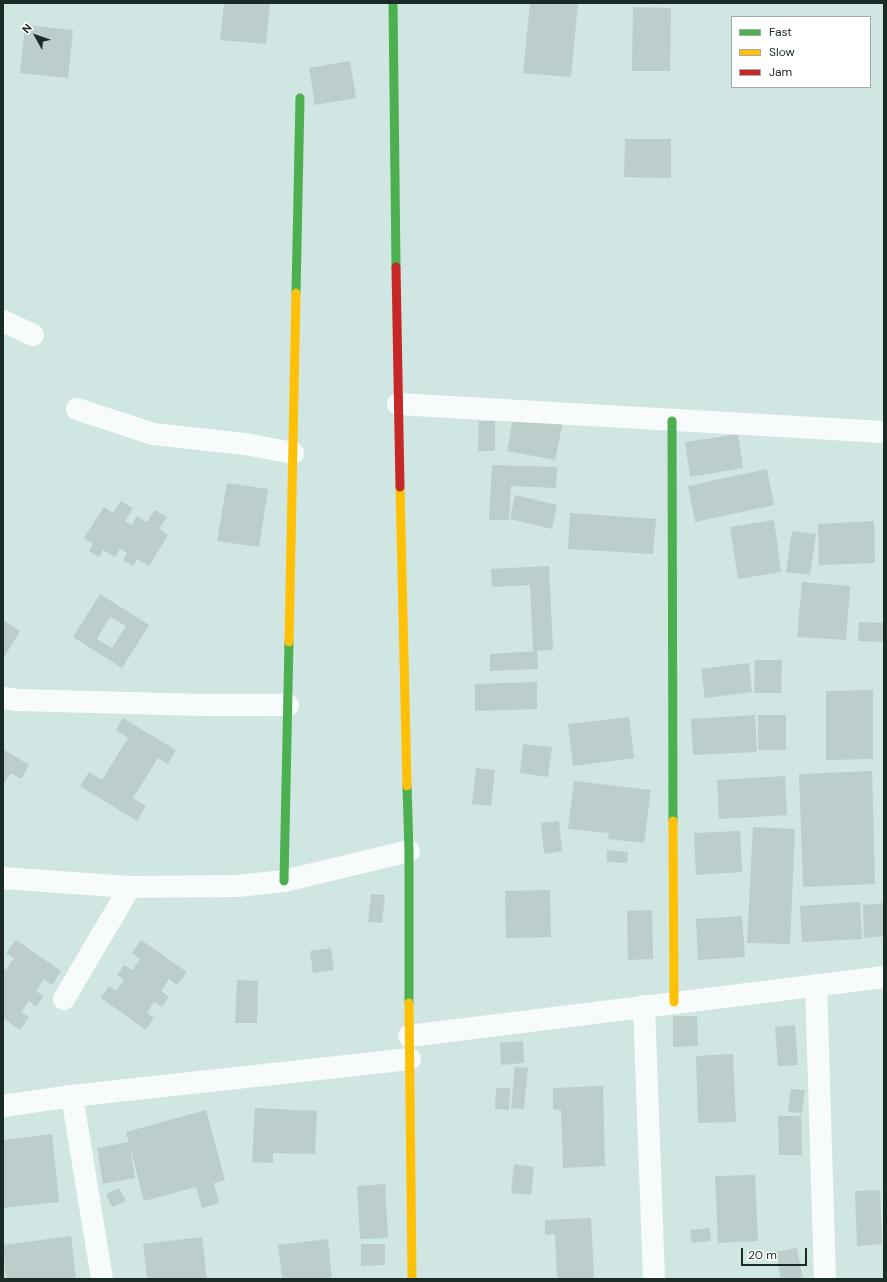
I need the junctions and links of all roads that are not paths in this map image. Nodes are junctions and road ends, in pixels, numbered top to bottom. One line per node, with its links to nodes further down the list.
1 (393, 3): 5 (street)
2 (300, 98): 9 (street)
3 (3, 321): 4 (street)
4 (33, 335)
5 (398, 404): 7 (street); 12 (street)
6 (77, 409): 9 (street)
7 (672, 421): 8 (street); 19 (street)
8 (884, 432)
9 (293, 453): 11 (street)
10 (3, 698): 11 (street)
11 (288, 705): 14 (street)
12 (409, 851): 14 (street); 21 (street)
13 (3, 878): 15 (street)
14 (284, 881): 15 (street)
15 (130, 887): 18 (street)
16 (884, 977): 17 (street)
17 (816, 985): 19 (street); 28 (street)
18 (64, 999)
19 (674, 1002): 20 (street)
20 (644, 1006): 21 (street); 27 (street)
21 (409, 1036): 22 (street)
22 (410, 1059): 23 (street); 26 (street)
23 (72, 1096): 24 (street); 25 (street)
24 (3, 1106)
25 (102, 1279)
26 (412, 1279)
27 (654, 1279)
28 (825, 1279)

